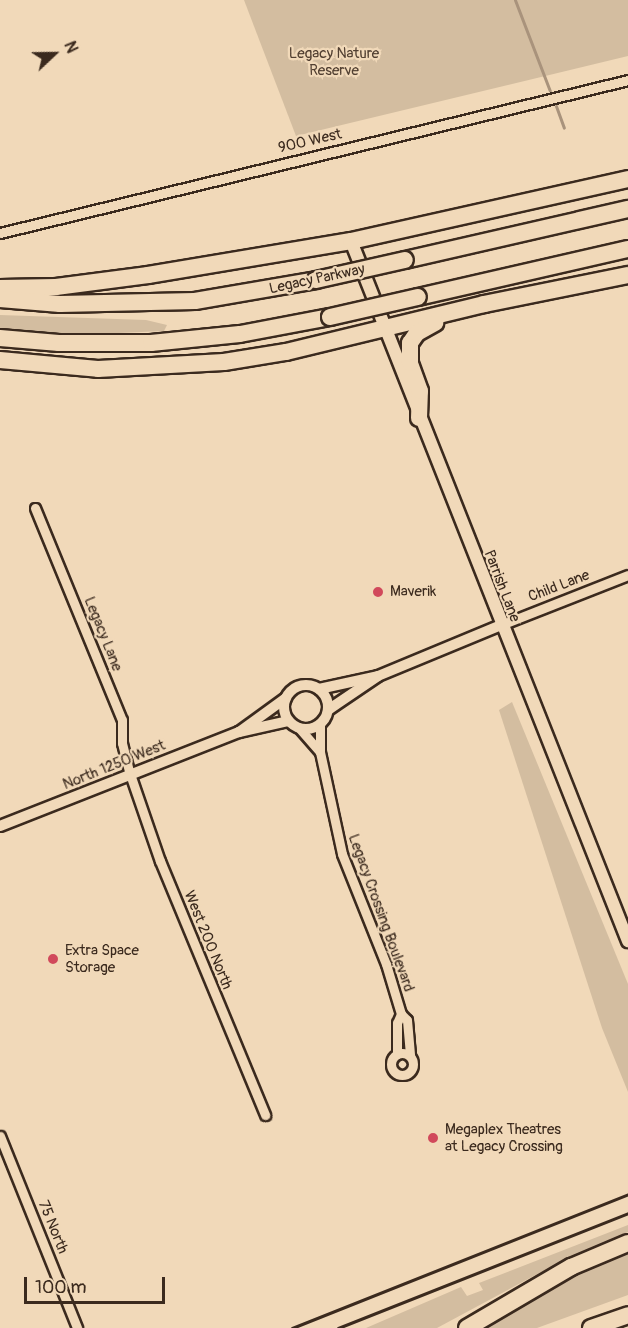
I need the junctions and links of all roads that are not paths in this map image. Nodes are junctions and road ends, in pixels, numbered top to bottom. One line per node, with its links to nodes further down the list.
1 (628, 81): 4 (street, 900 West)
2 (628, 179): 5 (highway)
3 (628, 209): 10 (highway, Legacy Parkway, bridge)
4 (0, 233)
5 (351, 242): 8 (highway); 12 (main road, Parrish Lane)
6 (628, 249): 13 (highway, bridge)
7 (628, 275): 9 (highway)
8 (0, 288)
9 (553, 292): 11 (highway); 16 (highway)
10 (0, 299)
11 (421, 320): 12 (highway); 15 (highway)
12 (384, 329): 14 (highway); 15 (main road, Parrish Lane)
13 (0, 338)
14 (0, 360)
15 (405, 381): 16 (main road, Parrish Lane)
16 (419, 418): 19 (main road, Parrish Lane)
17 (35, 508): 29 (street, Legacy Lane)
18 (628, 575): 19 (street, Child Lane)
19 (501, 625): 20 (street); 31 (main road, Parrish Lane)
20 (378, 676): 21 (street); 23 (street)
21 (319, 689): 22 (street); 23 (street)
22 (286, 698): 24 (street); 27 (street, North 1250 West)
23 (328, 710): 25 (street)
24 (288, 721): 26 (street); 27 (street, North 1250 West)
25 (320, 725): 26 (street); 28 (street, Legacy Crossing Boulevard)
26 (300, 729): 28 (street)
27 (239, 732): 29 (street, North 1250 West)
28 (320, 752): 32 (street, Legacy Crossing Boulevard)
29 (130, 774): 30 (street, North 1250 West); 35 (street, West 200 North)
30 (0, 826)
31 (628, 941)
32 (401, 1014): 33 (street, Legacy Crossing Boulevard); 34 (street, Legacy Crossing Boulevard)
33 (397, 1054): 34 (street); 34 (street, Legacy Crossing Boulevard)
34 (410, 1056)
35 (265, 1114)
36 (0, 1136): 39 (street, 75 North)
37 (628, 1243): 40 (highway)
38 (628, 1315): 41 (highway)
39 (77, 1328)
40 (467, 1328)
41 (591, 1328)

